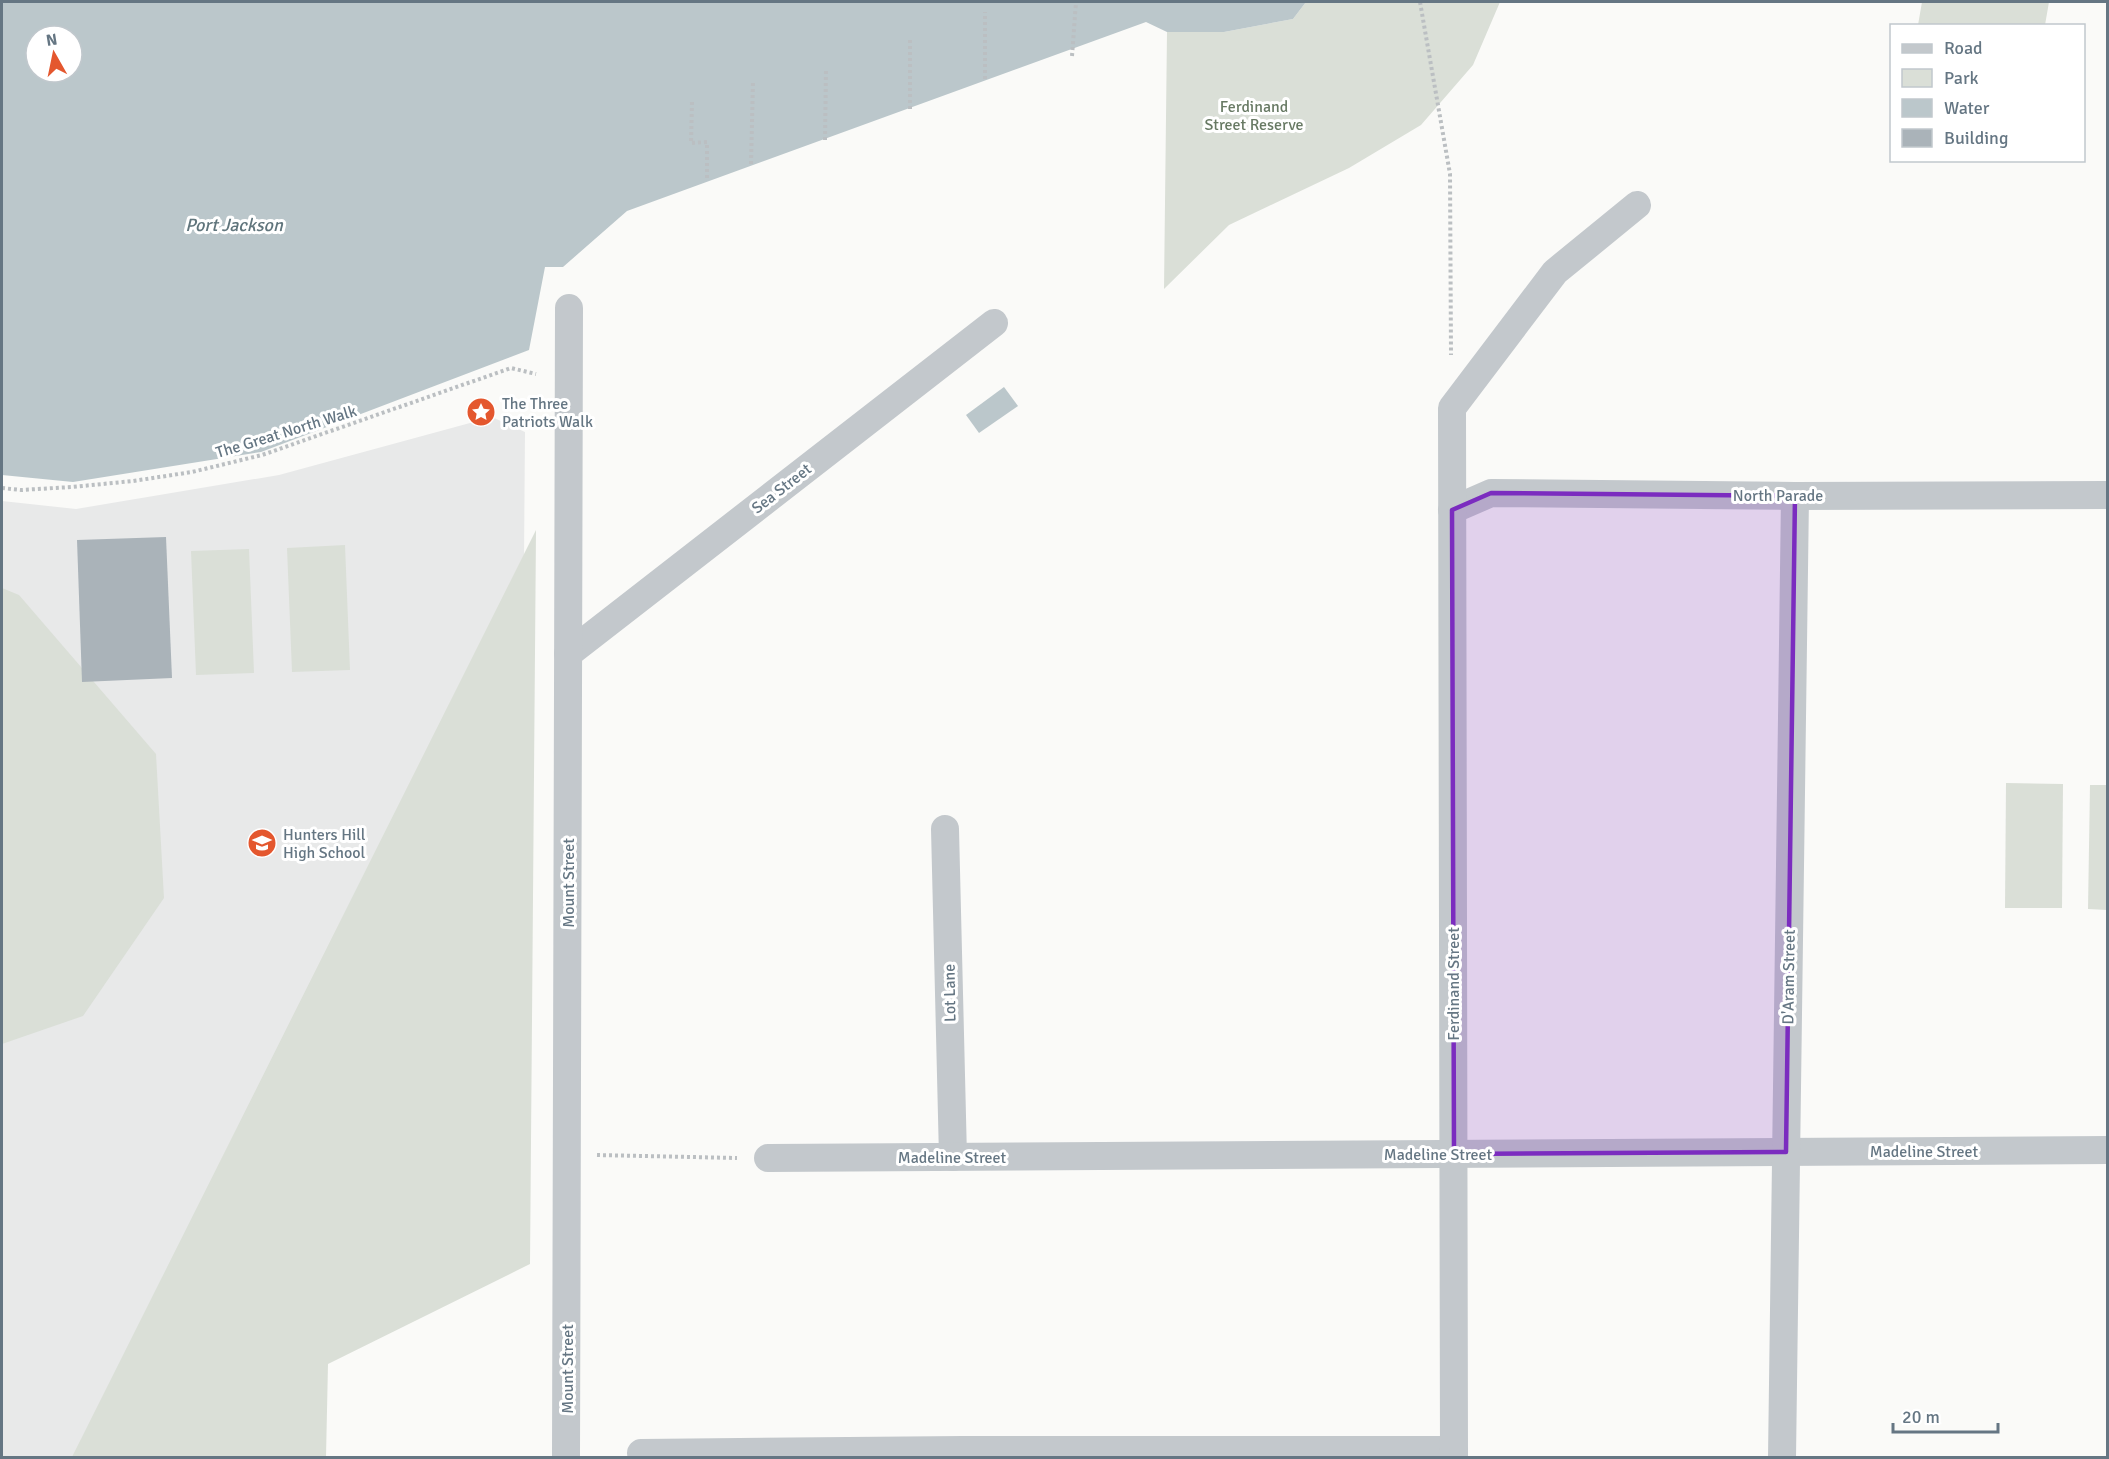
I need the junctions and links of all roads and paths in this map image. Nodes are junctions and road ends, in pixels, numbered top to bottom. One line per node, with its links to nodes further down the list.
1 (1076, 2): 5 (path)
2 (1420, 2): 17 (path)
3 (985, 12): 7 (path)
4 (910, 39): 10 (path)
5 (1072, 56)
6 (826, 69): 11 (path)
7 (985, 79)
8 (753, 81): 12 (path)
9 (692, 102): 13 (path)
10 (910, 109)
11 (825, 140)
12 (751, 164)
13 (707, 181)
14 (1637, 205): 22 (street, Ferdinand Street)
15 (569, 308): 18 (street, Mount Street)
16 (994, 322): 23 (street, Sea Street)
17 (1452, 358)
18 (569, 381): 19 (path, The Great North Walk); 23 (street, Mount Street)
19 (2, 488)
20 (2108, 495): 21 (street, North Parade)
21 (1795, 496): 22 (street, North Parade); 26 (street, D'Aram Street)
22 (1452, 510): 28 (street, Ferdinand Street)
23 (568, 654): 27 (street, Mount Street)
24 (945, 829): 29 (street, Lot Lane)
25 (2108, 1150): 26 (street, Madeline Street)
26 (1786, 1152): 28 (street, Madeline Street); 34 (street, D'Aram Street)
27 (567, 1154): 30 (path); 33 (street, Mount Street)
28 (1454, 1154): 29 (street, Madeline Street); 32 (street, Ferdinand Street)
29 (953, 1157): 30 (street, Madeline Street)
30 (768, 1158)
31 (640, 1453): 32 (street)
32 (1454, 1454)
33 (566, 1458)
34 (1782, 1458)

